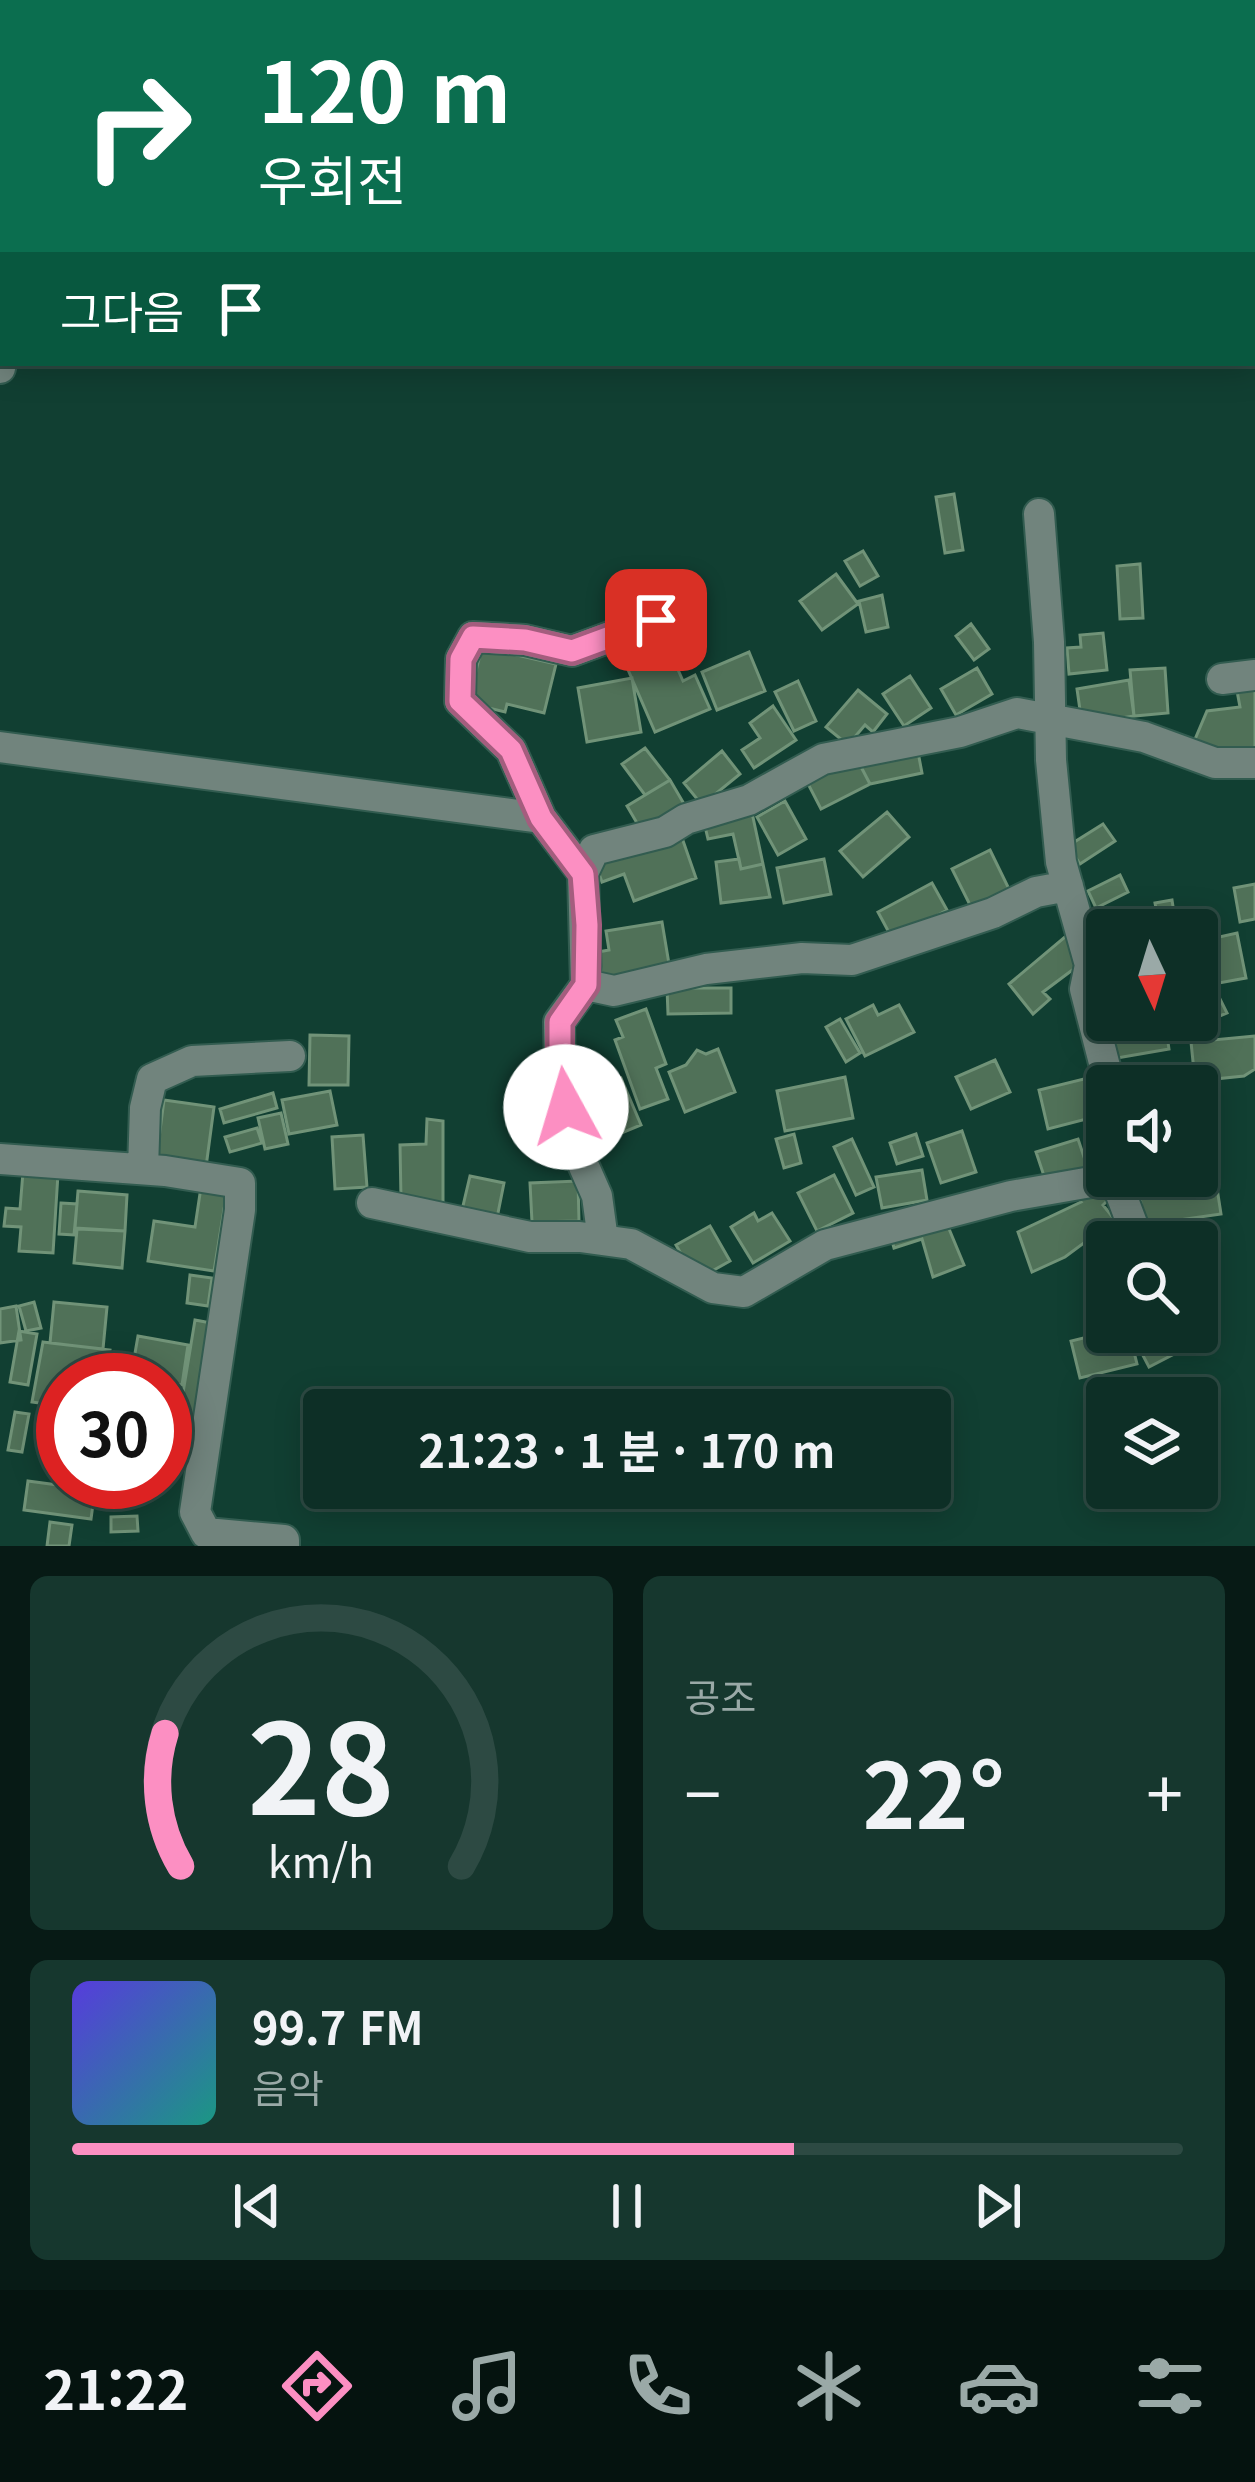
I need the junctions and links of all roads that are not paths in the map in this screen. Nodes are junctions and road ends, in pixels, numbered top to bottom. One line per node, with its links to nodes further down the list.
1 (1039, 514): 5 (street)
2 (656, 620): 8 (street)
3 (1255, 675): 4 (street)
4 (1222, 679)
5 (1052, 722): 7 (street); 9 (street); 10 (street)
6 (0, 747): 8 (street)
7 (1255, 763)
8 (541, 818): 9 (street)
9 (583, 874): 11 (street)
10 (1068, 886): 11 (street); 13 (street)
11 (586, 985): 18 (street)
12 (290, 1056): 15 (street)
13 (1105, 1065)
14 (0, 1159): 15 (street)
15 (142, 1169): 19 (street)
16 (1086, 1182): 18 (street)
17 (372, 1203): 18 (street)
18 (603, 1240)
19 (284, 1546)

